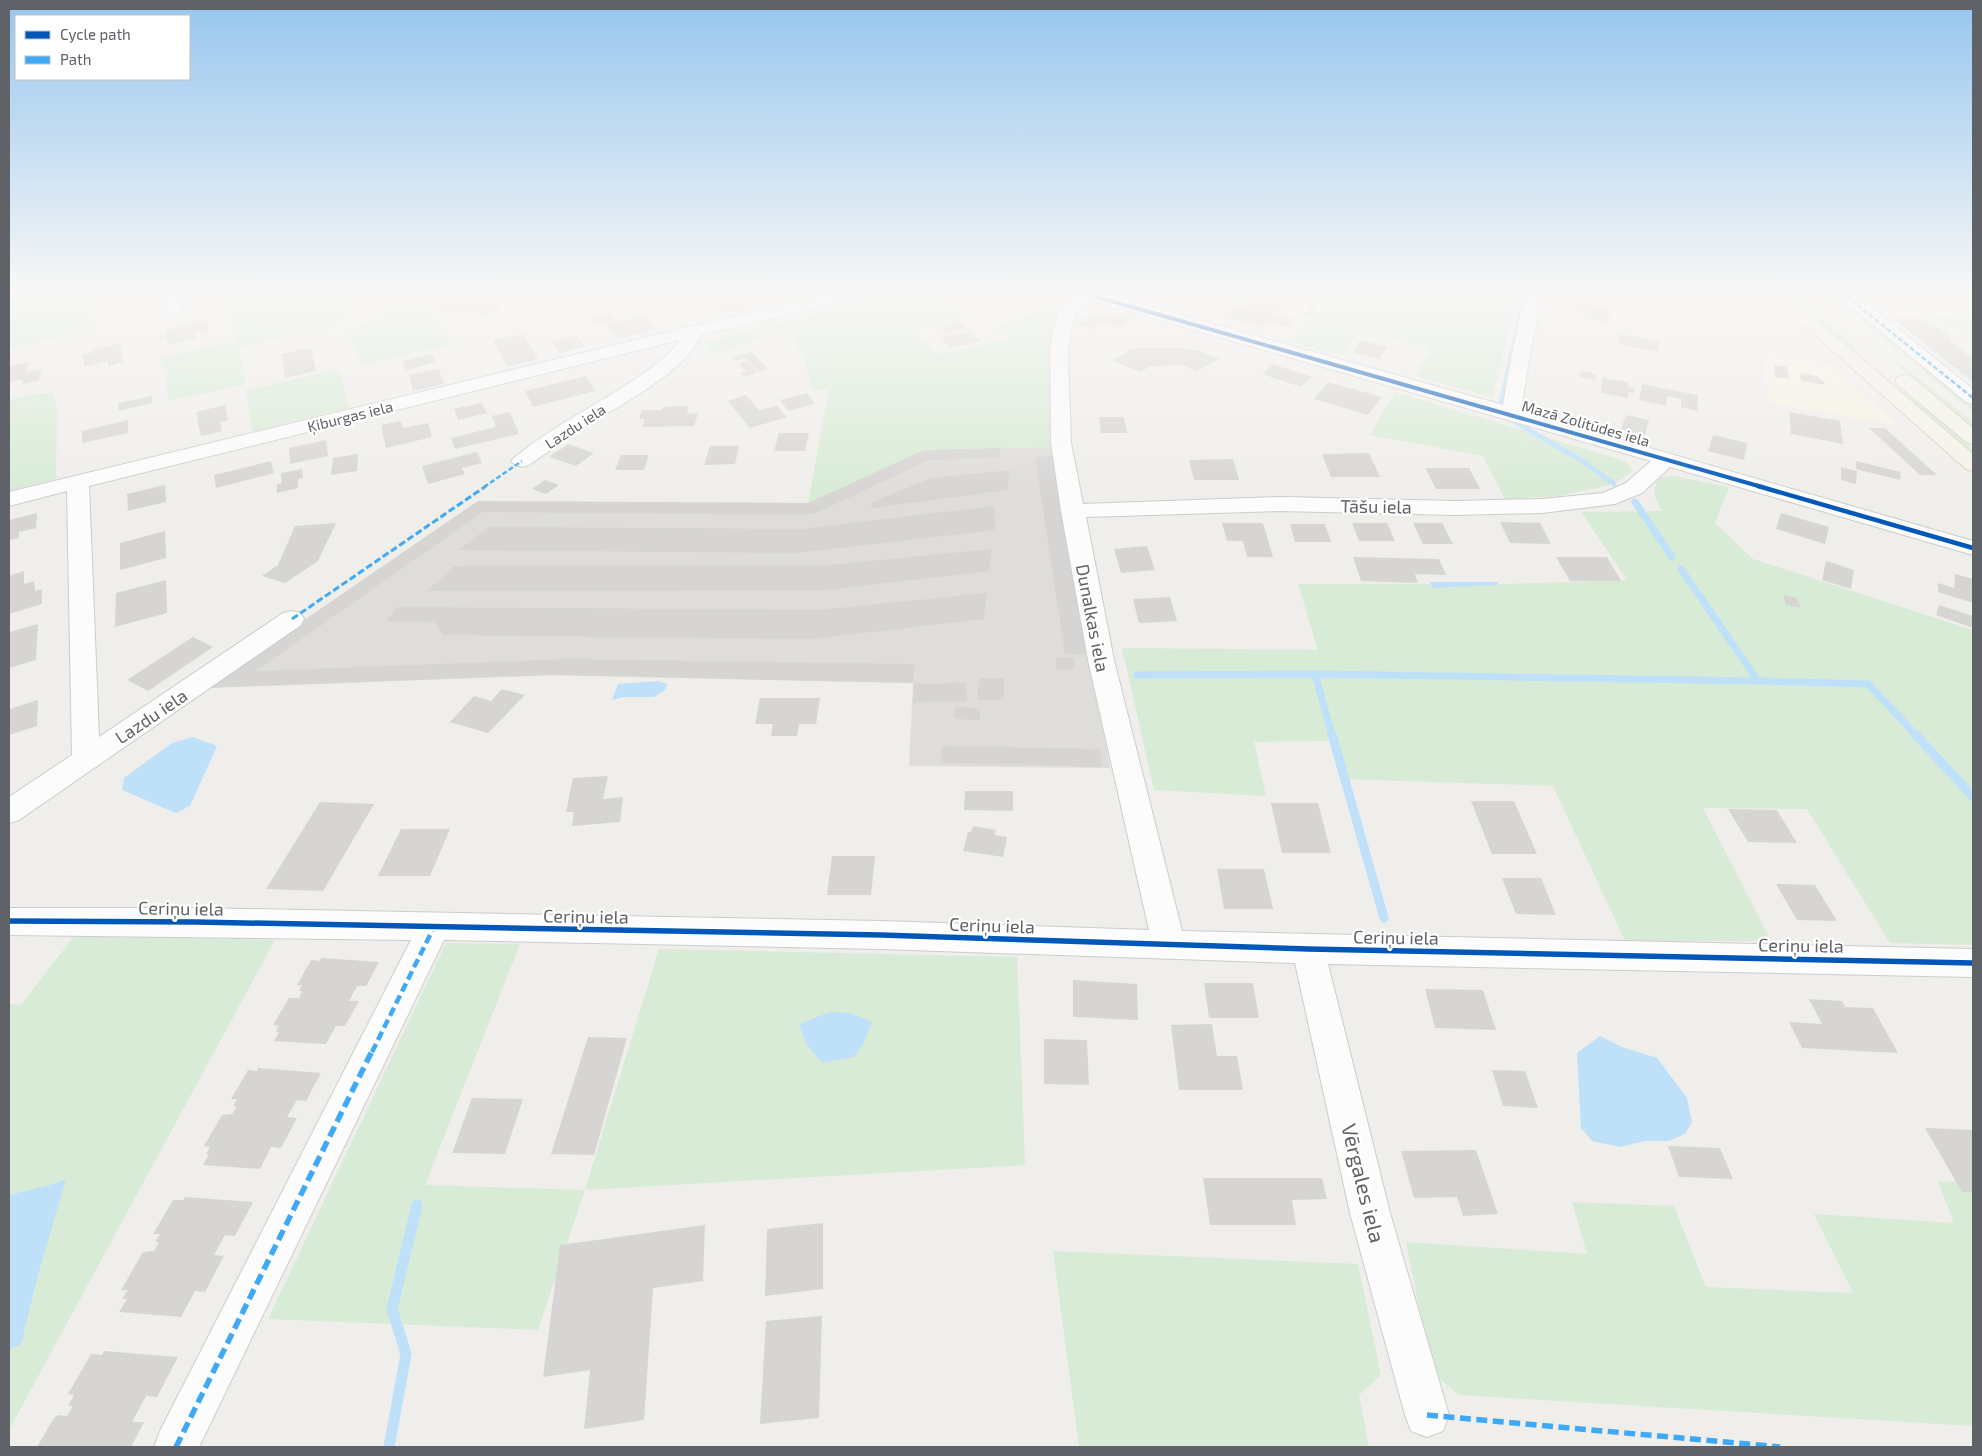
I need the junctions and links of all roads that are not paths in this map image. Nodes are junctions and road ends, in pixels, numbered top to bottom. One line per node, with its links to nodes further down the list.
1 (580, 359): 17 (street, Ķiburgas iela)
2 (674, 359): 15 (street, Lazdu iela)
3 (1059, 359): 19 (street, Dunalkas iela)
4 (1320, 359): 12 (street, Mazā Zolitūdes iela)
5 (1520, 359): 12 (street)
6 (1851, 359): 16 (main road)
7 (1863, 359): 11 (main road)
8 (1924, 359): 10 (street)
9 (1893, 370): 11 (main road)
10 (1973, 398)
11 (1929, 401): 13 (main road)
12 (1511, 414): 14 (street, Mazā Zolitūdes iela)
13 (1973, 438)
14 (1666, 459): 19 (street, Tāšu iela); 20 (street, Mazā Zolitūdes iela)
15 (522, 461)
16 (1973, 465)
17 (78, 483): 18 (street, Ķiburgas iela); 22 (street)
18 (9, 499)
19 (1072, 511): 26 (street, Dunalkas iela)
20 (1973, 548)
21 (292, 619): 22 (street, Lazdu iela)
22 (86, 759): 23 (street, Lazdu iela)
23 (9, 812)
24 (9, 921): 25 (street, Ceriņu iela)
25 (434, 927): 26 (street, Ceriņu iela); 30 (street)
26 (1168, 945): 27 (street, Ceriņu iela)
27 (1308, 949): 28 (street, Ceriņu iela); 29 (street, Vērgales iela)
28 (1973, 963)
29 (1427, 1414)
30 (176, 1447)

